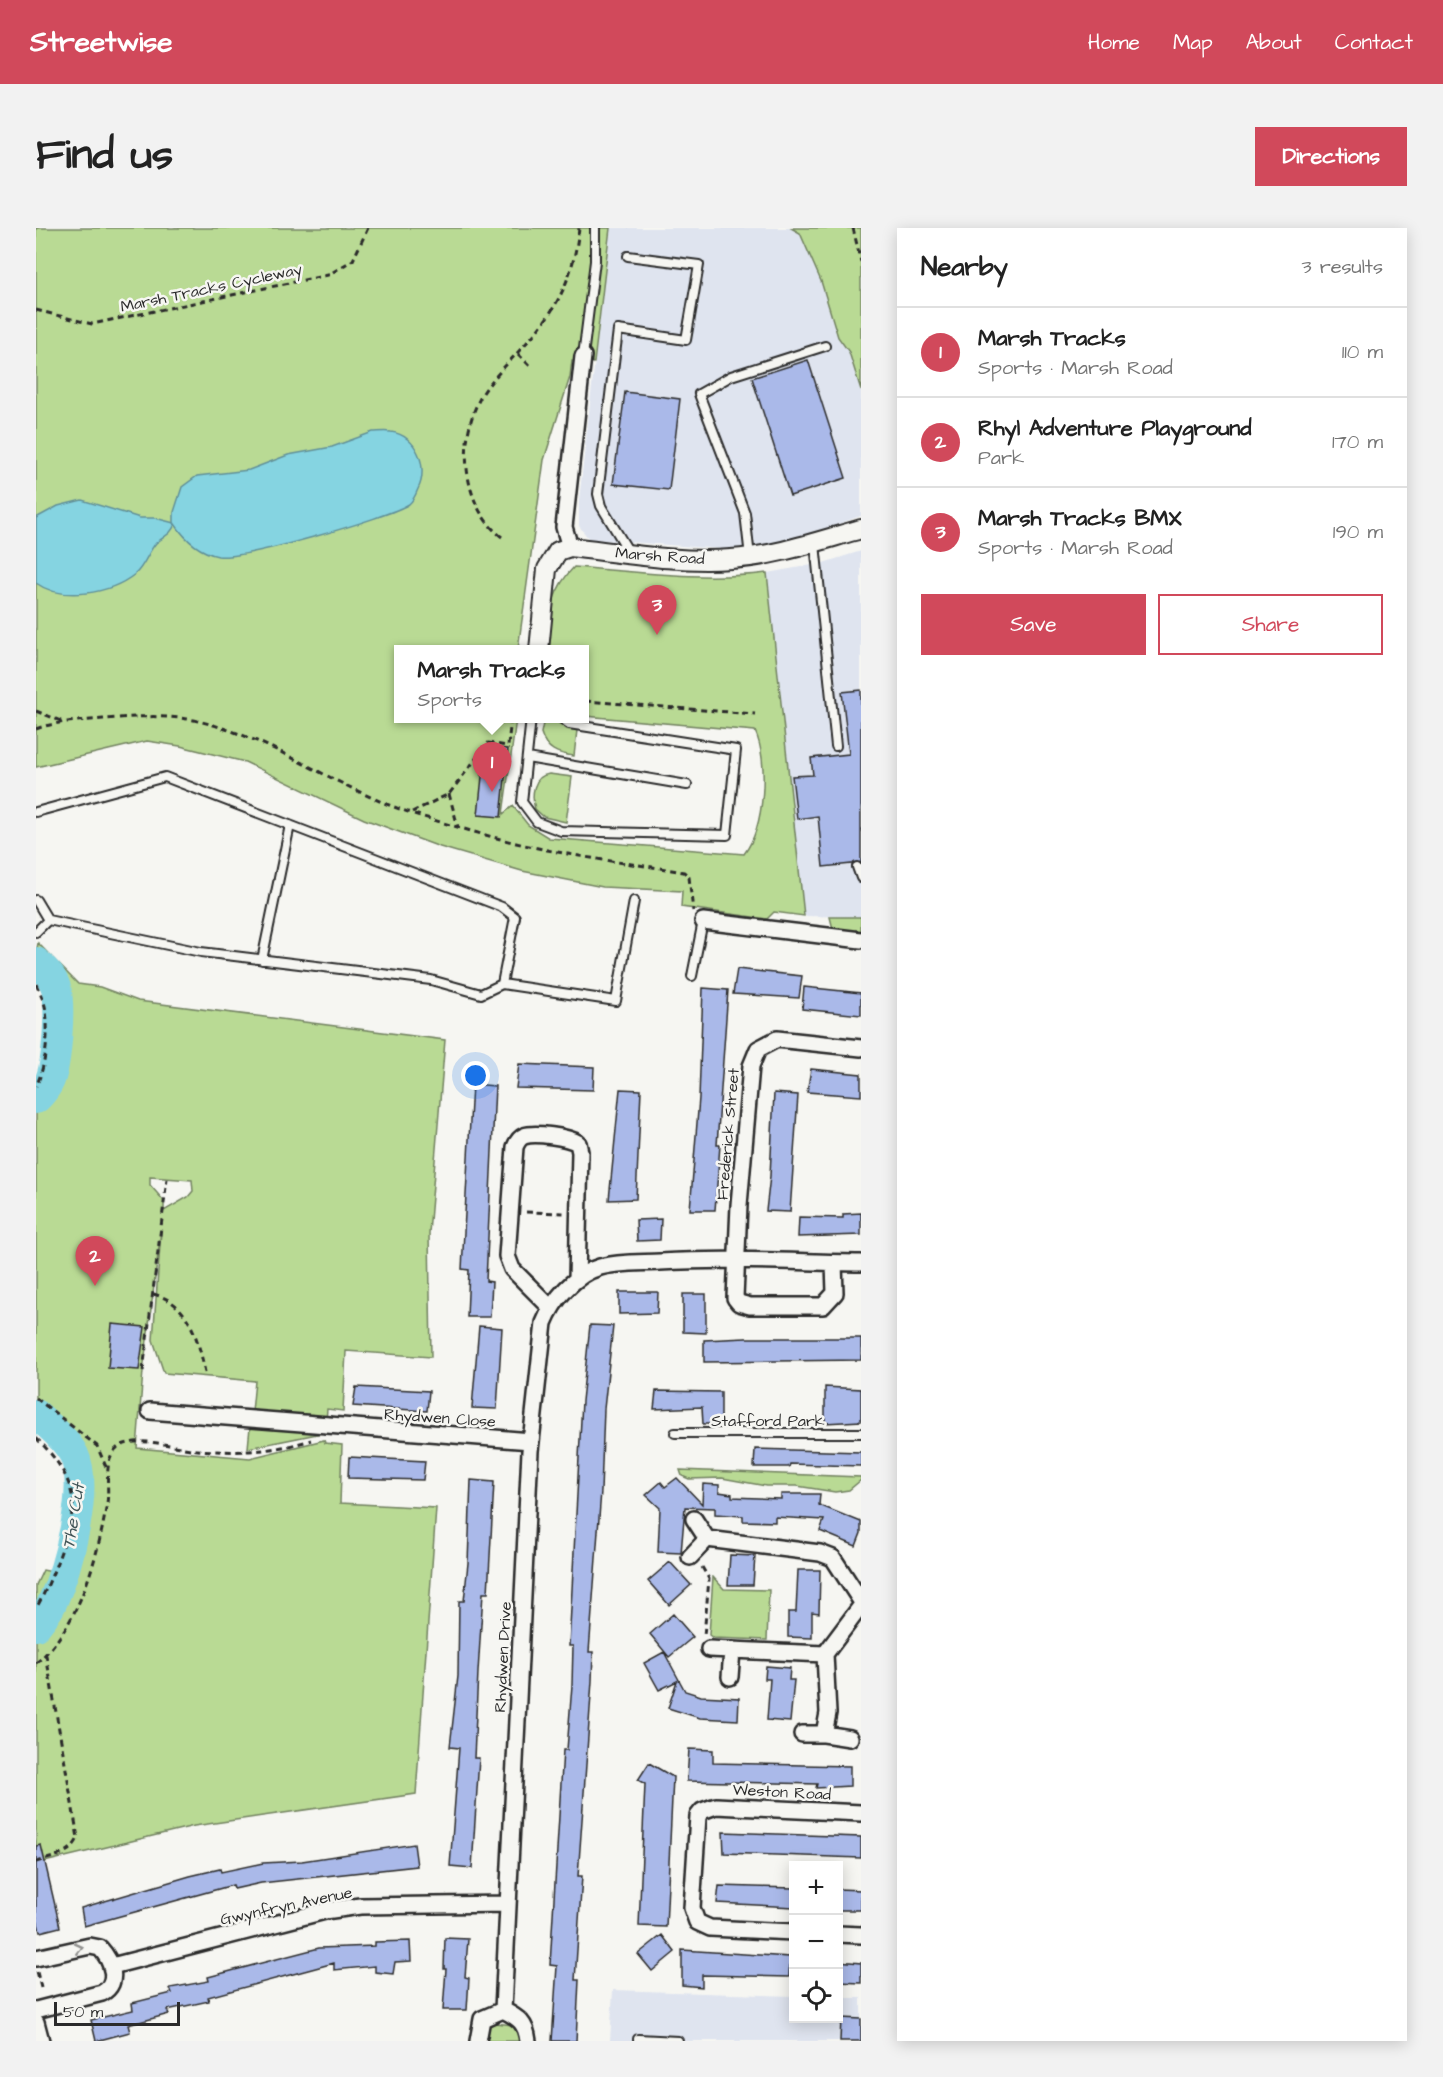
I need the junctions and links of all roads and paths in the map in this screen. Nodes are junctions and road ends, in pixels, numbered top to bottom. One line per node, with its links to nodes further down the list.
1 (368, 228): 7 (path, Marsh Tracks Cycleway)
2 (579, 228): 9 (path)
3 (595, 228): 10 (lane)
4 (853, 228): 6 (path)
5 (628, 256): 16 (lane)
6 (861, 262)
7 (36, 310)
8 (825, 346): 17 (lane)
9 (518, 354): 11 (path); 13 (path)
10 (583, 356): 15 (street)
11 (529, 365)
12 (861, 529): 14 (street, Marsh Road)
13 (502, 537)
14 (814, 542): 17 (street, Marsh Road); 27 (lane)
15 (570, 547): 16 (street, Marsh Road); 18 (street)
16 (630, 553): 17 (street, Marsh Road)
17 (750, 557)
18 (539, 645)
19 (589, 701): 21 (path)
20 (36, 711): 22 (path)
21 (755, 714)
22 (64, 723): 26 (path); 32 (path)
23 (510, 723): 30 (path)
24 (530, 723): 28 (lane)
25 (568, 723): 28 (lane)
26 (36, 729)
27 (836, 746)
28 (527, 758): 29 (lane)
29 (687, 785)
30 (449, 794): 32 (path); 34 (path)
31 (36, 812): 33 (lane)
32 (411, 813): 34 (path)
33 (290, 825): 43 (lane); 46 (lane)
34 (458, 827): 40 (path)
35 (857, 867): 36 (lane)
36 (861, 878)
37 (36, 900): 39 (lane)
38 (634, 901): 46 (lane)
39 (48, 920): 41 (lane); 43 (lane)
40 (703, 921): 42 (street); 44 (lane)
41 (36, 932)
42 (861, 940)
43 (262, 960): 46 (lane)
44 (692, 976)
45 (36, 984): 48 (path)
46 (502, 984)
47 (861, 1048): 52 (street, Frederick Street)
48 (36, 1086)
49 (167, 1179): 56 (path)
50 (510, 1212): 51 (path); 51 (street); 57 (street)
51 (579, 1214): 55 (street)
52 (736, 1259): 53 (street, Rhydwen Drive); 53 (street); 55 (street, Rhydwen Drive)
53 (834, 1263): 54 (street, Rhydwen Drive)
54 (861, 1263)
55 (577, 1279): 57 (street, Rhydwen Drive)
56 (153, 1294): 58 (path); 59 (path)
57 (550, 1307): 66 (street, Rhydwen Drive)
58 (143, 1371)
59 (206, 1377)
60 (36, 1398): 67 (path)
61 (150, 1411): 66 (street, Rhydwen Close)
62 (675, 1433): 63 (lane, Stafford Park)
63 (861, 1433)
64 (36, 1438): 72 (path)
65 (315, 1438): 67 (path)
66 (531, 1441): 84 (street, Rhydwen Drive)
67 (107, 1469): 76 (path)
68 (694, 1519): 69 (street)
69 (707, 1539): 70 (street); 71 (street)
70 (692, 1556): 73 (path)
71 (861, 1604): 75 (street)
72 (36, 1608)
73 (709, 1649): 74 (street)
74 (732, 1650): 75 (street); 78 (street)
75 (825, 1654): 80 (street)
76 (46, 1655): 77 (path); 83 (path)
77 (36, 1663)
78 (730, 1677)
79 (802, 1734): 80 (street)
80 (824, 1734): 81 (street)
81 (850, 1738)
82 (861, 1813): 85 (street, Weston Road)
83 (36, 1862)
84 (508, 1904): 89 (street, Gwynfryn Avenue); 92 (street, Rhydwen Drive)
85 (789, 1932)
86 (843, 1934): 87 (street)
87 (861, 1935)
88 (36, 1958): 89 (street, one-way to 89)
89 (112, 1966): 91 (street)
90 (36, 1968): 91 (path)
91 (41, 2009)
92 (503, 2010): 96 (street); 97 (street)
93 (36, 2022): 95 (street)
94 (638, 2039): 98 (lane)
95 (40, 2041)
96 (478, 2041)
97 (528, 2041)
98 (678, 2041)

